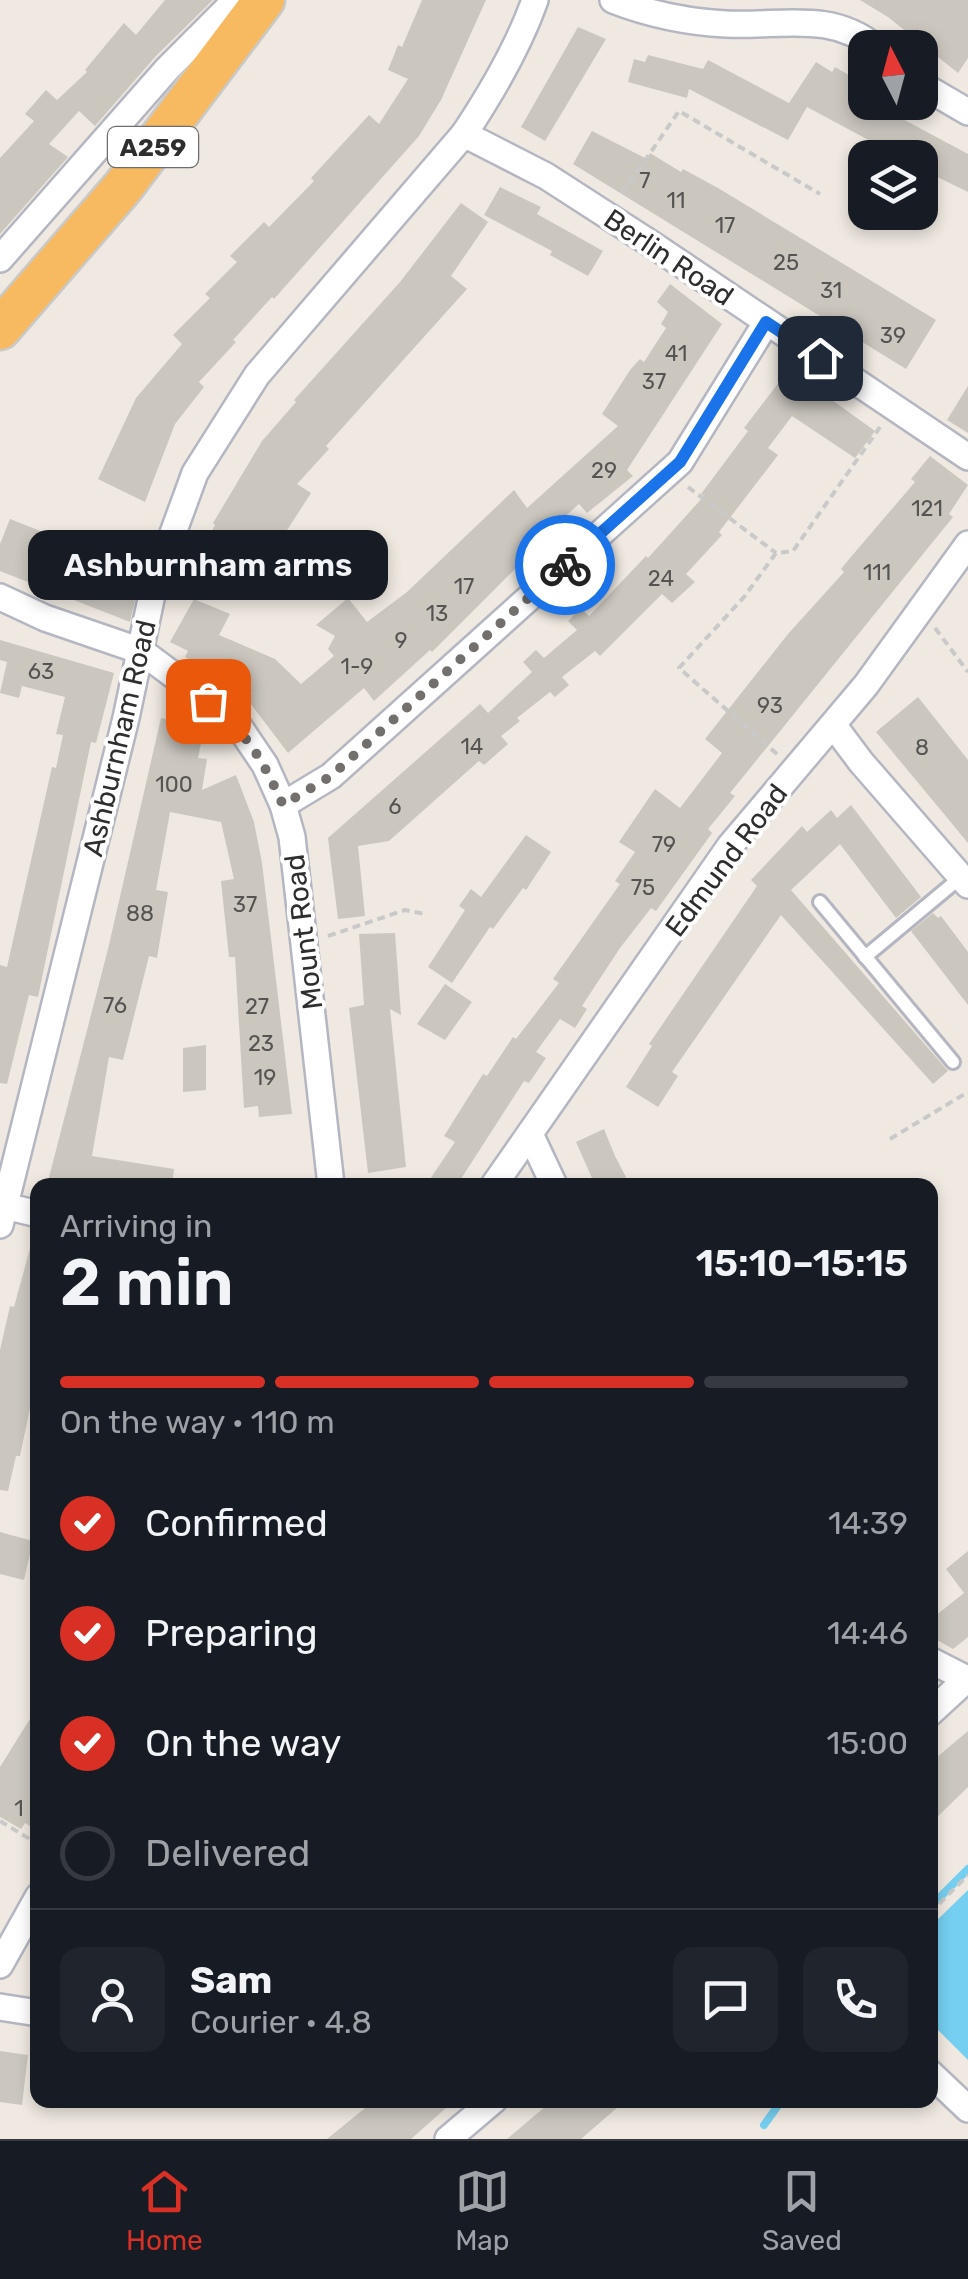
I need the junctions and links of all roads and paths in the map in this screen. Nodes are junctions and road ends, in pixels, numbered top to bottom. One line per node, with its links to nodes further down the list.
1 (535, 0): 7 (street, Ashburnham Road)
2 (612, 0): 4 (street)
3 (263, 1): 10 (street); 12 (highway, A259)
4 (848, 32)
5 (938, 94): 6 (street)
6 (968, 112)
7 (464, 134): 11 (street, Berlin Road); 20 (street, Ashburnham Road)
8 (820, 194): 9 (path)
9 (618, 199)
10 (0, 259)
11 (766, 322): 14 (street, Berlin Road); 24 (street)
12 (0, 329)
13 (880, 427): 17 (path)
14 (968, 457)
15 (686, 485): 17 (path)
16 (968, 544): 22 (street, Edmund Road)
17 (776, 553): 23 (path)
18 (0, 597): 20 (street, Mount Road)
19 (935, 628): 21 (path)
20 (141, 652): 24 (street, Mount Road); 38 (street, Ashburnham Road)
21 (968, 672)
22 (834, 726): 25 (street); 32 (street, Edmund Road)
23 (776, 752)
24 (283, 805): 28 (street, Mount Road)
25 (964, 881): 29 (lane)
26 (820, 902): 29 (lane)
27 (425, 914): 28 (path)
28 (305, 944): 34 (street, Mount Road)
29 (864, 957): 30 (lane)
30 (953, 1062)
31 (968, 1092): 33 (path)
32 (530, 1134): 35 (street, Edmund Road); 36 (street)
33 (890, 1139)
34 (330, 1178)
35 (499, 1178)
36 (551, 1178)
37 (30, 1214): 38 (street)
38 (2, 1216)
39 (938, 1664): 40 (street)
40 (967, 1679): 41 (street)
41 (938, 1705)
42 (0, 1820): 43 (path)
43 (30, 1839)
44 (968, 1875): 45 (path)
45 (938, 1906)
46 (30, 1911): 47 (street)
47 (0, 1964)
48 (0, 2007): 49 (street)
49 (30, 2012)
50 (938, 2081): 52 (street)
51 (485, 2108): 53 (street)
52 (968, 2109)
53 (448, 2139)

